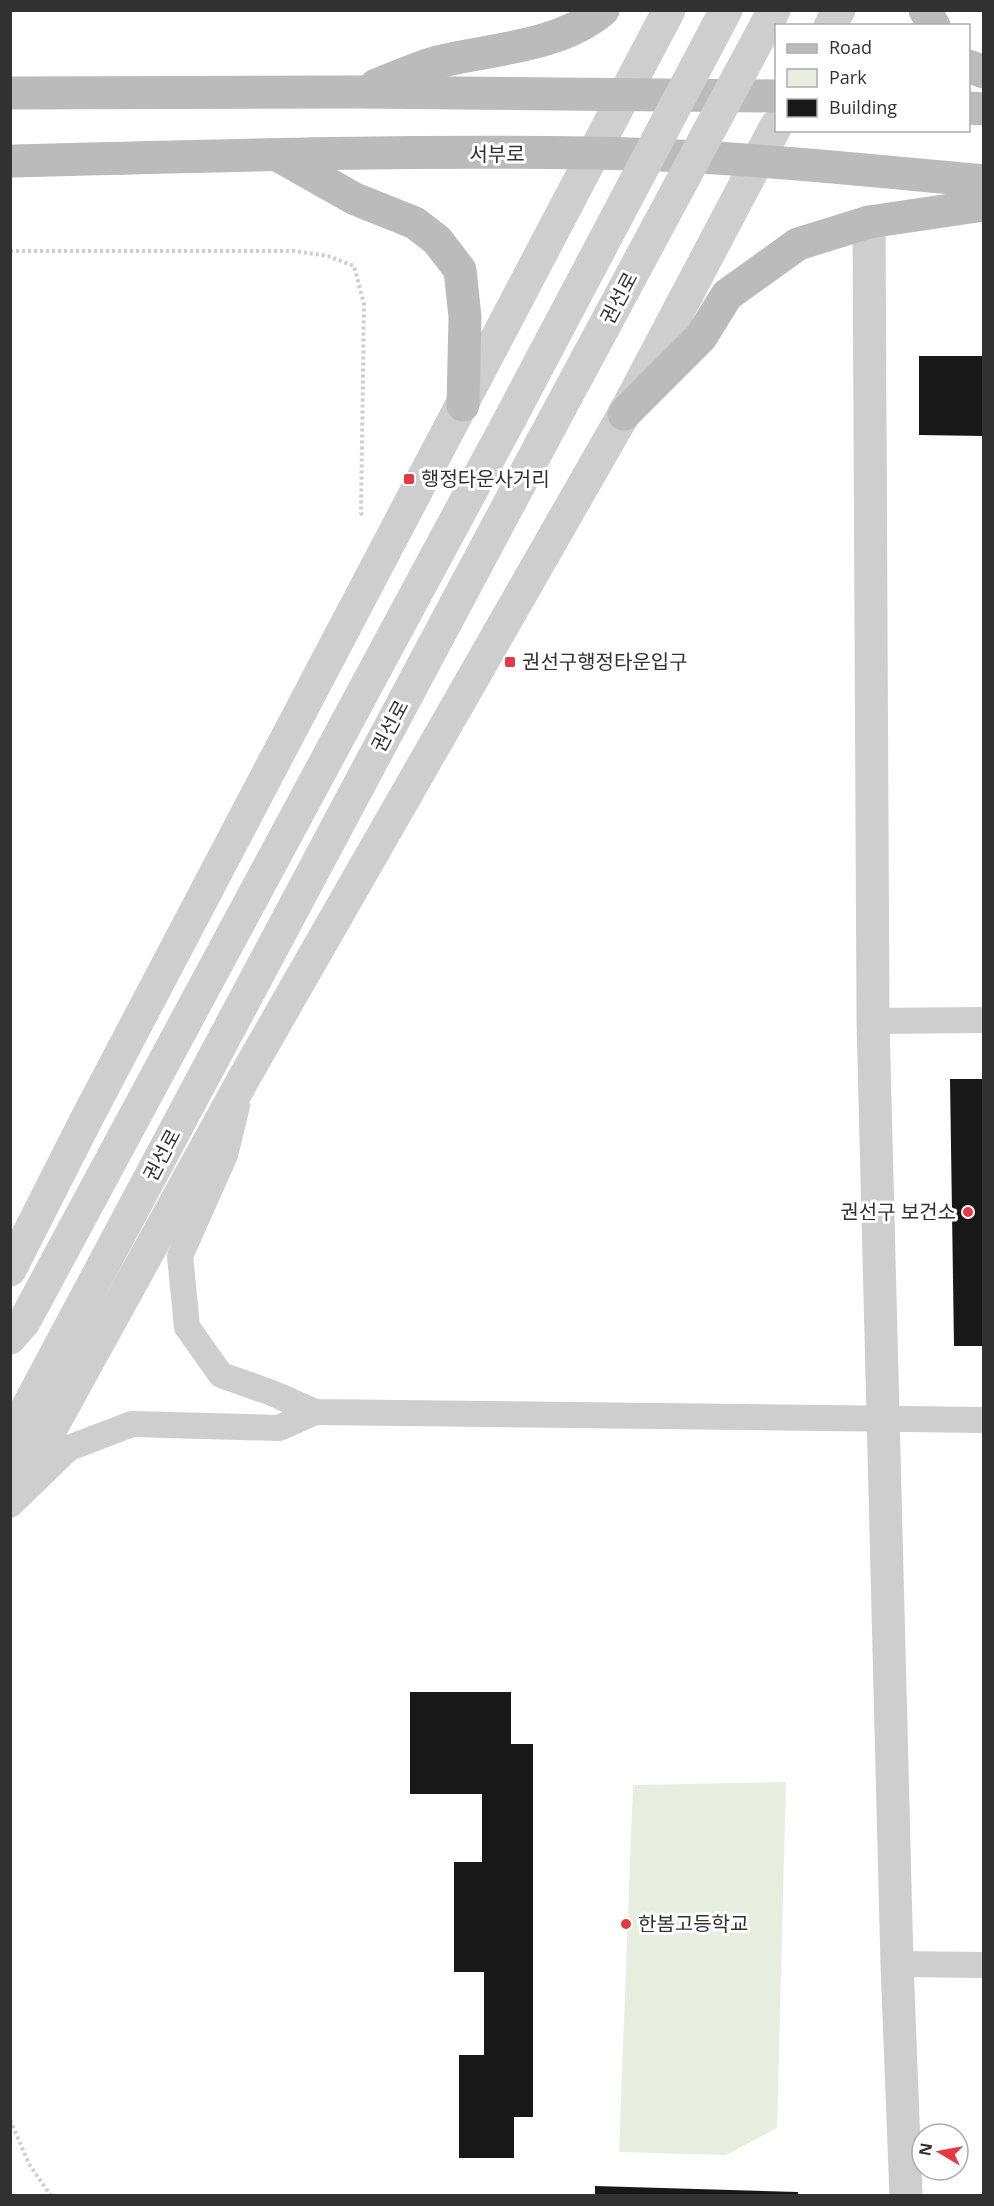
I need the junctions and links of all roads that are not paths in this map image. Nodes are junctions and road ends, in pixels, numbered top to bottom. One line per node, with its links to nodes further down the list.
1 (603, 10): 11 (main road)
2 (669, 10): 13 (street)
3 (726, 10): 29 (street, 권선로, bridge)
4 (774, 10): 33 (street, 권선로, bridge)
5 (838, 10): 7 (street)
6 (925, 10): 8 (main road)
7 (831, 24)
8 (933, 24)
9 (970, 66): 10 (main road)
10 (984, 72)
11 (357, 92): 12 (main road); 13 (main road)
12 (10, 93)
13 (623, 96): 14 (main road); 16 (street)
14 (775, 96)
15 (775, 130): 18 (street, 권선로)
16 (594, 153): 17 (main road, 서부로); 18 (main road, 서부로); 23 (street)
17 (276, 155): 19 (main road, 서부로); 23 (main road)
18 (758, 161): 20 (main road, 서부로); 24 (street, 권선로)
19 (10, 162)
20 (984, 181)
21 (984, 204): 22 (main road)
22 (869, 222): 24 (main road); 26 (street)
23 (463, 405): 28 (street)
24 (624, 414): 27 (street, 권선로)
25 (984, 1020): 26 (street)
26 (873, 1021): 31 (street)
27 (244, 1078): 30 (street); 34 (street, 권선로)
28 (10, 1270)
29 (10, 1338)
30 (315, 1412): 31 (street); 35 (street)
31 (884, 1419): 32 (street); 36 (street)
32 (984, 1420)
33 (10, 1444)
34 (10, 1488)
35 (10, 1505)
36 (897, 1964): 37 (street); 38 (street)
37 (984, 1965)
38 (906, 2196)

